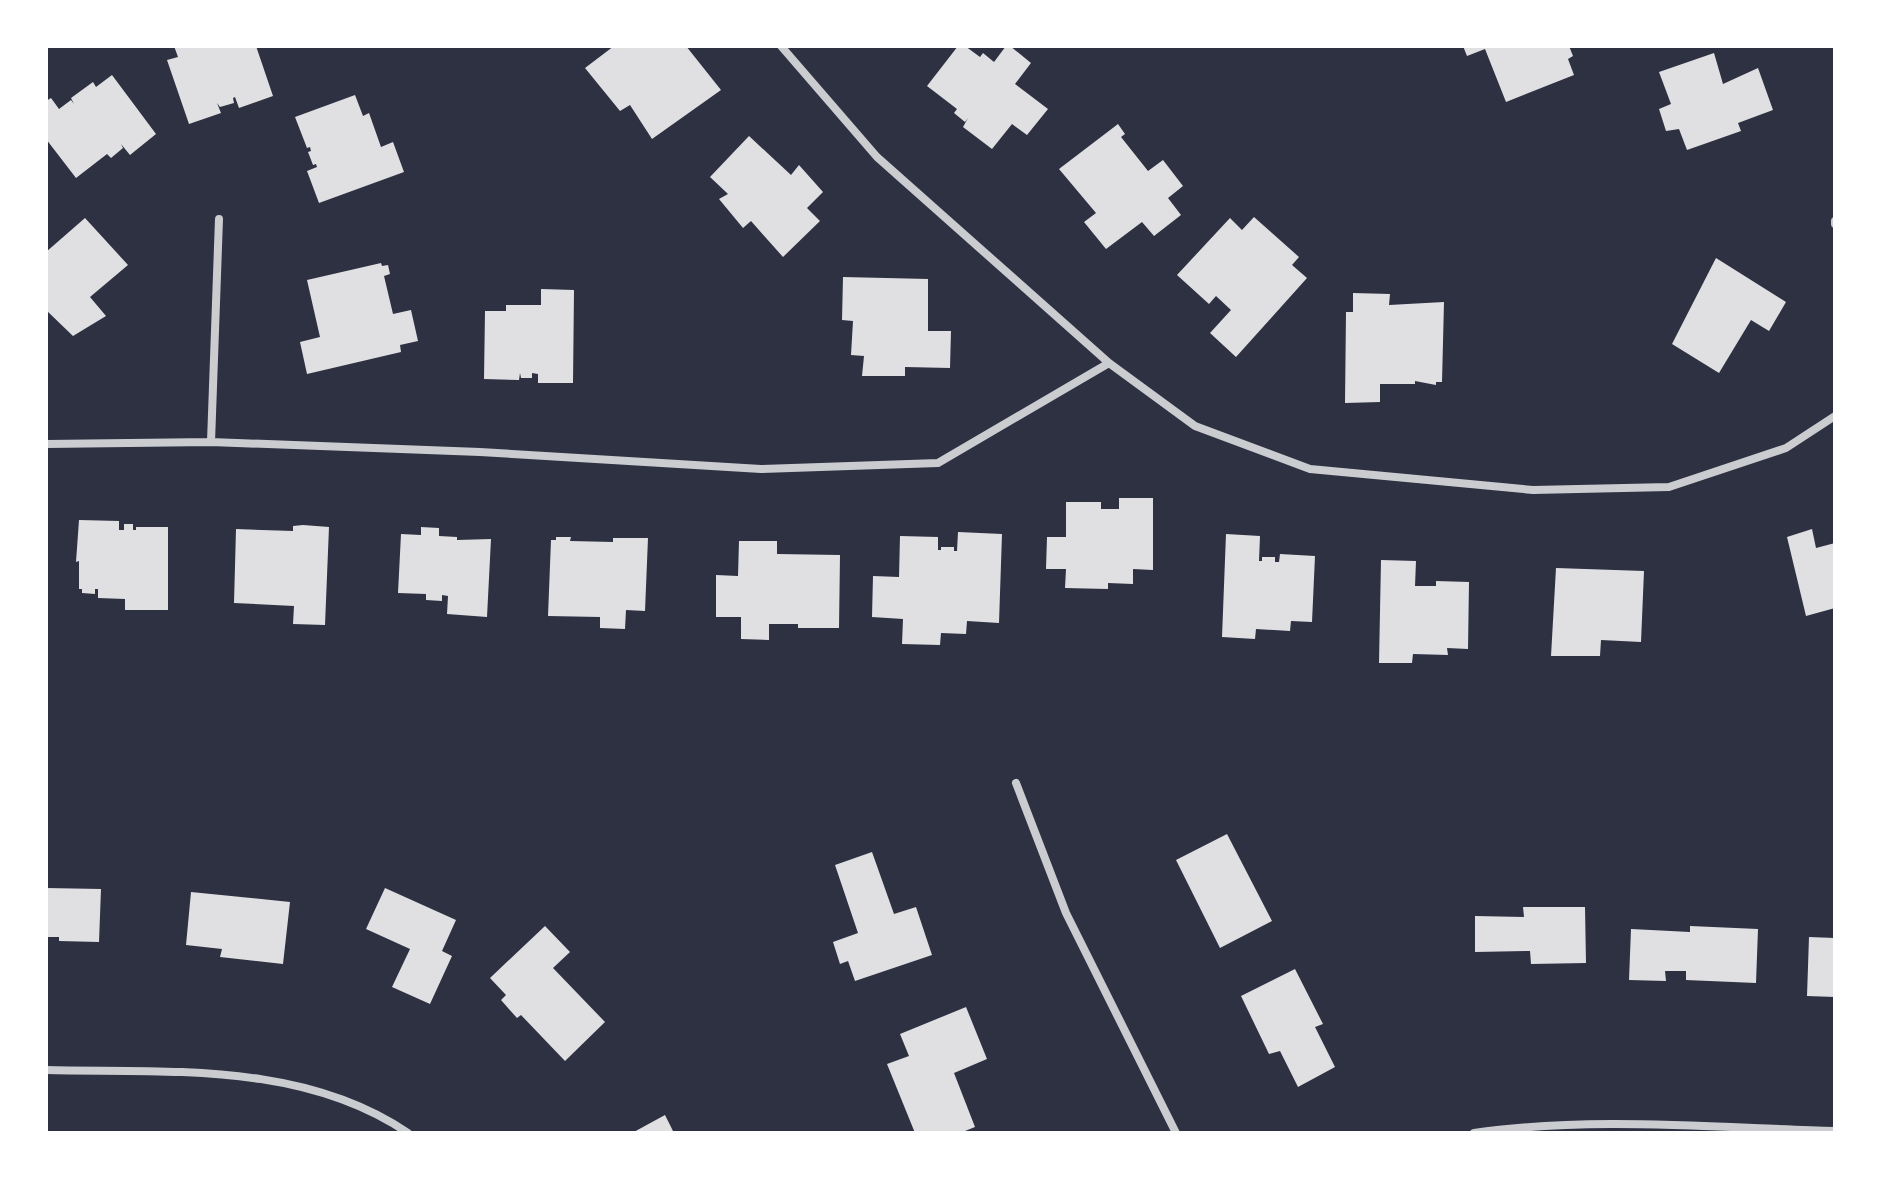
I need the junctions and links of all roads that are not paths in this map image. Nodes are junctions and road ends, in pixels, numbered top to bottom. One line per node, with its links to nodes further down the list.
1 (781, 46): 3 (street)
2 (219, 219): 5 (street)
3 (1109, 363): 4 (street); 5 (street)
4 (1835, 416)
5 (211, 442): 6 (street)
6 (46, 444)
7 (1016, 783): 11 (street)
8 (46, 1070): 10 (street)
9 (1835, 1131): 12 (street)
10 (408, 1133)
11 (1176, 1133)
12 (1474, 1133)

